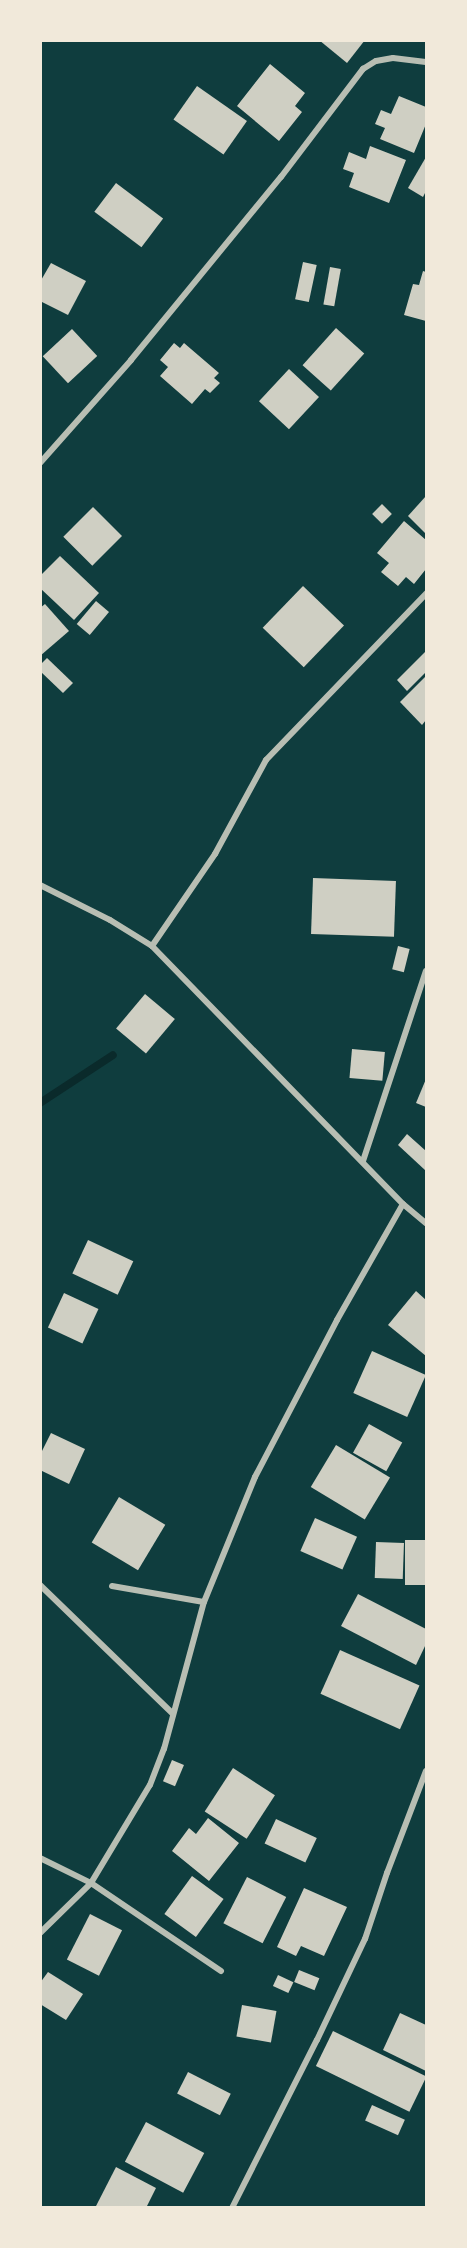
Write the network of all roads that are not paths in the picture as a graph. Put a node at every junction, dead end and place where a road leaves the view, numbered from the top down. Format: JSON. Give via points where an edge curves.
{"nodes":[{"id":1,"x":426,"y":62,"type":"edge"},
{"id":2,"x":40,"y":463,"type":"edge"},
{"id":3,"x":426,"y":594,"type":"edge"},
{"id":4,"x":40,"y":885,"type":"edge"},
{"id":5,"x":152,"y":946,"type":"junction"},
{"id":6,"x":426,"y":970,"type":"edge"},
{"id":7,"x":363,"y":1161,"type":"junction"},
{"id":8,"x":402,"y":1204,"type":"junction"},
{"id":9,"x":426,"y":1223,"type":"edge"},
{"id":10,"x":40,"y":1585,"type":"edge"},
{"id":11,"x":112,"y":1586,"type":"dead end"},
{"id":12,"x":204,"y":1602,"type":"junction"},
{"id":13,"x":172,"y":1714,"type":"junction"},
{"id":14,"x":426,"y":1771,"type":"edge"},
{"id":15,"x":40,"y":1858,"type":"edge"},
{"id":16,"x":91,"y":1883,"type":"junction"},
{"id":17,"x":40,"y":1933,"type":"edge"},
{"id":18,"x":220,"y":1971,"type":"dead end"},
{"id":19,"x":232,"y":2208,"type":"edge"}],
"edges":[{"from":1,"to":2,"type":"street","via":[[393,58],[376,61],[363,69],[281,177],[131,360]]},
{"from":3,"to":5,"type":"street","via":[[266,760],[215,854]]},
{"from":4,"to":5,"type":"street"},
{"from":5,"to":7,"type":"street"},
{"from":6,"to":7,"type":"street"},
{"from":7,"to":8,"type":"street"},
{"from":8,"to":9,"type":"street"},
{"from":8,"to":12,"type":"street","via":[[255,1477]]},
{"from":10,"to":13,"type":"street"},
{"from":11,"to":12,"type":"street"},
{"from":12,"to":13,"type":"street"},
{"from":13,"to":16,"type":"street","via":[[150,1785]]},
{"from":14,"to":19,"type":"street","via":[[365,1939]]},
{"from":15,"to":16,"type":"street"},
{"from":16,"to":17,"type":"street"},
{"from":16,"to":18,"type":"street"}]}
